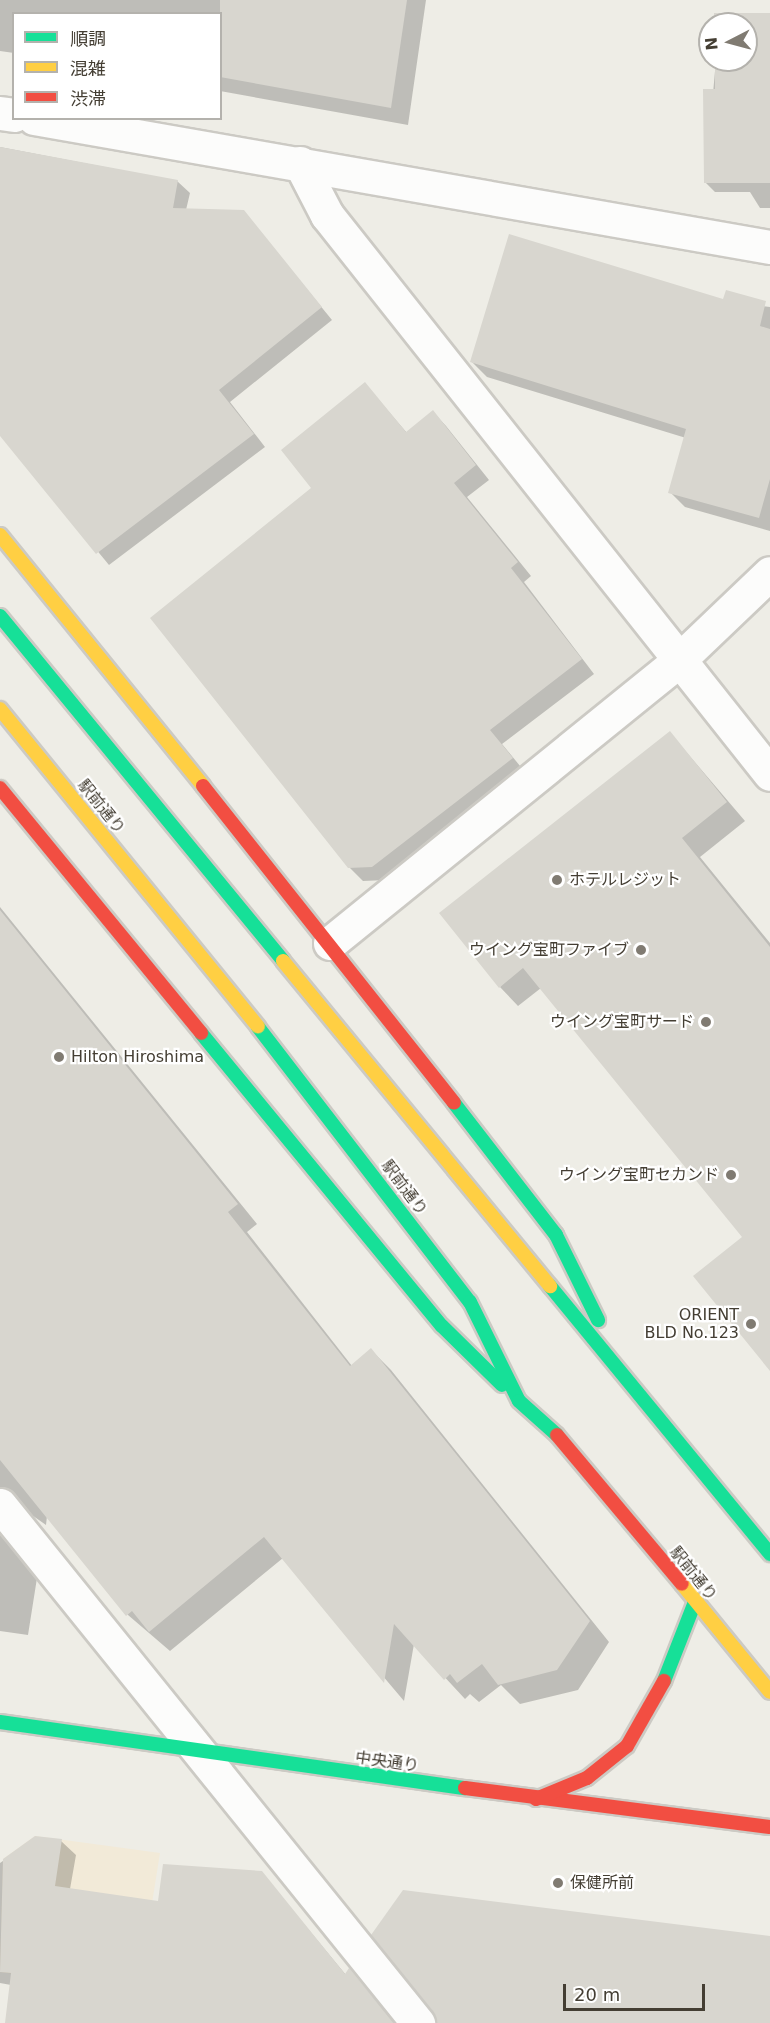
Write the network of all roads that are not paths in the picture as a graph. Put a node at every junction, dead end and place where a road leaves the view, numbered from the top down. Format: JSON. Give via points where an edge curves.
{"nodes":[{"id":1,"x":46,"y":120,"type":"edge"},
{"id":2,"x":300,"y":163,"type":"junction"},
{"id":3,"x":770,"y":248,"type":"edge"},
{"id":4,"x":0,"y":536,"type":"edge"},
{"id":5,"x":770,"y":573,"type":"edge"},
{"id":6,"x":0,"y":616,"type":"edge"},
{"id":7,"x":678,"y":661,"type":"junction"},
{"id":8,"x":0,"y":709,"type":"edge"},
{"id":9,"x":770,"y":774,"type":"edge"},
{"id":10,"x":0,"y":788,"type":"edge"},
{"id":11,"x":330,"y":943,"type":"junction"},
{"id":12,"x":623,"y":1370,"type":"junction"},
{"id":13,"x":519,"y":1401,"type":"junction"},
{"id":14,"x":0,"y":1505,"type":"edge"},
{"id":15,"x":770,"y":1554,"type":"edge"},
{"id":16,"x":695,"y":1602,"type":"junction"},
{"id":17,"x":770,"y":1692,"type":"edge"},
{"id":18,"x":0,"y":1722,"type":"edge"},
{"id":19,"x":196,"y":1755,"type":"junction"},
{"id":20,"x":534,"y":1800,"type":"junction"},
{"id":21,"x":770,"y":1827,"type":"edge"},
{"id":22,"x":418,"y":2023,"type":"edge"}],
"edges":[{"from":1,"to":2,"type":"street"},
{"from":2,"to":3,"type":"street"},
{"from":2,"to":7,"type":"street","via":[[327,215]]},
{"from":4,"to":11,"type":"street"},
{"from":5,"to":7,"type":"street"},
{"from":6,"to":12,"type":"street","via":[[364,1066]]},
{"from":7,"to":9,"type":"street"},
{"from":7,"to":11,"type":"street"},
{"from":8,"to":13,"type":"street","name":"駅前通り","via":[[314,1096],[463,1293]]},
{"from":10,"to":13,"type":"street","via":[[441,1326]]},
{"from":11,"to":12,"type":"street","via":[[556,1235]]},
{"from":12,"to":15,"type":"street"},
{"from":13,"to":16,"type":"street","name":"駅前通り","via":[[570,1447]]},
{"from":14,"to":19,"type":"street"},
{"from":16,"to":17,"type":"street","name":"駅前通り"},
{"from":16,"to":20,"type":"street","via":[[676,1660],[627,1746],[587,1778]]},
{"from":18,"to":19,"type":"street","name":"中央通り"},
{"from":19,"to":20,"type":"street","name":"中央通り"},
{"from":19,"to":22,"type":"street"},
{"from":20,"to":21,"type":"street","name":"中央通り"}]}
